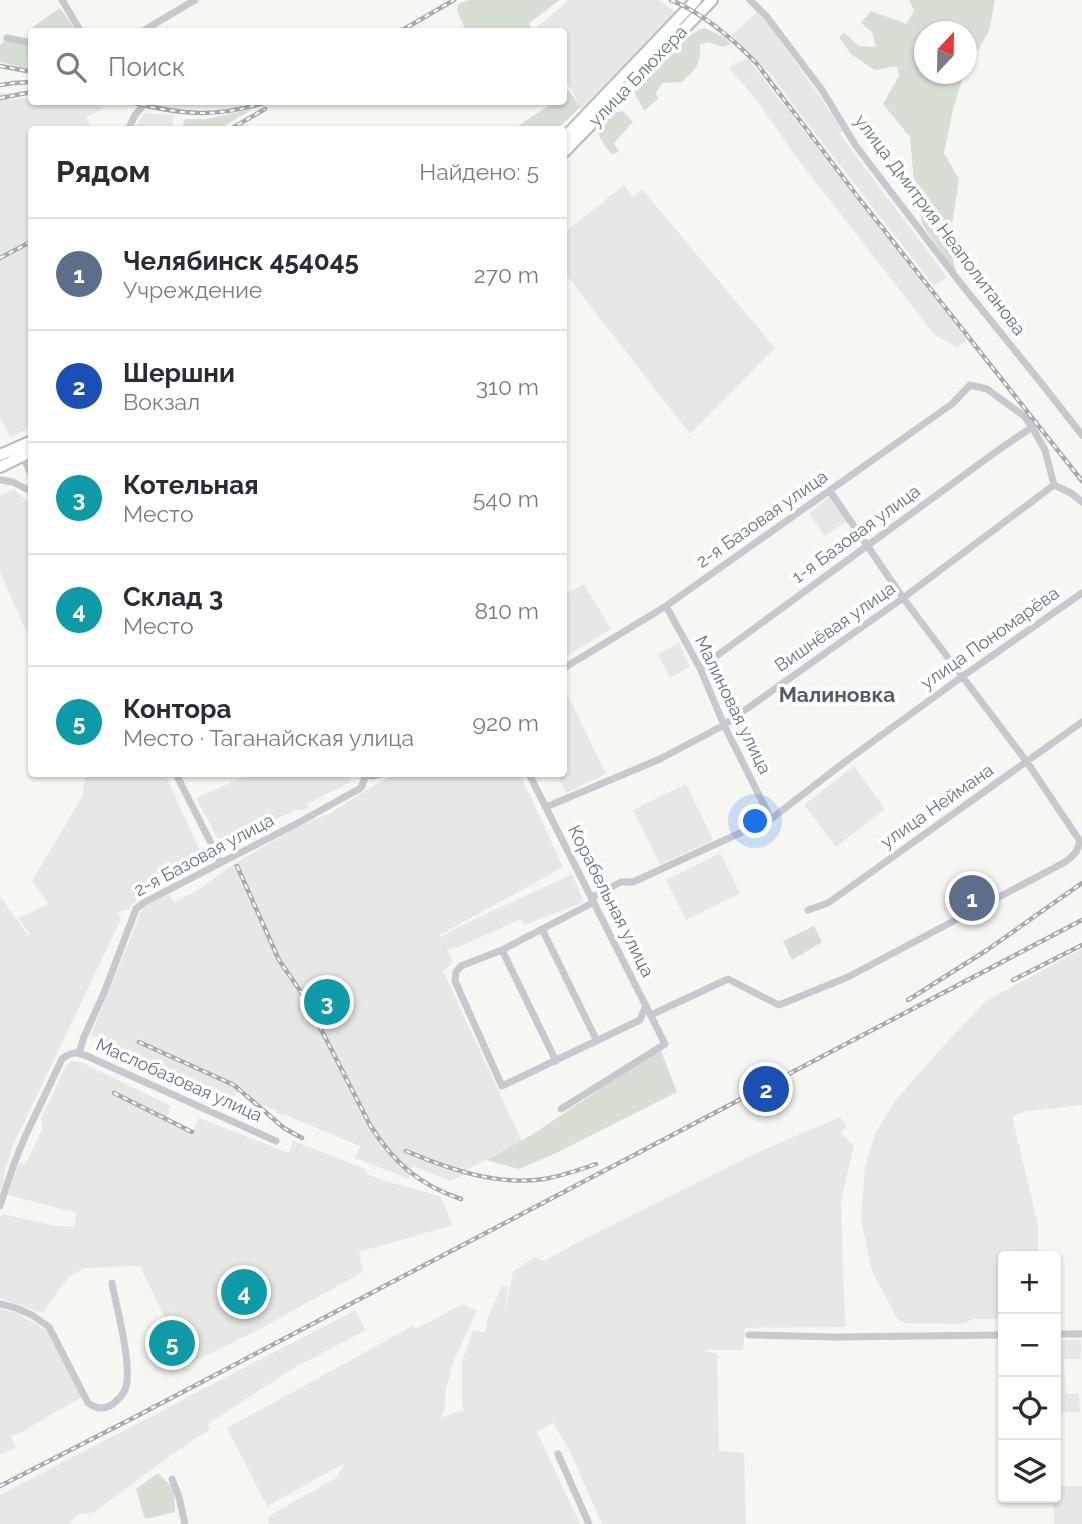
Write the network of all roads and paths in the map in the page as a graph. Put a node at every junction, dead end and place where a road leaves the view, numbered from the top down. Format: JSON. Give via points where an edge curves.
{"nodes":[{"id":1,"x":62,"y":0,"type":"edge"},
{"id":2,"x":195,"y":0,"type":"edge"},
{"id":3,"x":696,"y":0,"type":"edge"},
{"id":4,"x":712,"y":0,"type":"edge"},
{"id":5,"x":750,"y":0,"type":"edge"},
{"id":6,"x":79,"y":28,"type":"edge"},
{"id":7,"x":148,"y":28,"type":"edge"},
{"id":8,"x":7,"y":38,"type":"dead end"},
{"id":9,"x":28,"y":42,"type":"edge"},
{"id":10,"x":143,"y":105,"type":"edge"},
{"id":11,"x":130,"y":126,"type":"edge"},
{"id":12,"x":567,"y":135,"type":"edge"},
{"id":13,"x":567,"y":149,"type":"edge"},
{"id":14,"x":1032,"y":427,"type":"junction"},
{"id":15,"x":1082,"y":435,"type":"edge"},
{"id":16,"x":28,"y":442,"type":"edge"},
{"id":17,"x":27,"y":453,"type":"edge"},
{"id":18,"x":0,"y":455,"type":"edge"},
{"id":19,"x":0,"y":467,"type":"edge"},
{"id":20,"x":0,"y":480,"type":"edge"},
{"id":21,"x":1054,"y":485,"type":"junction"},
{"id":22,"x":28,"y":490,"type":"edge"},
{"id":23,"x":830,"y":491,"type":"junction"},
{"id":24,"x":1082,"y":502,"type":"edge"},
{"id":25,"x":868,"y":545,"type":"junction"},
{"id":26,"x":1082,"y":593,"type":"edge"},
{"id":27,"x":903,"y":598,"type":"junction"},
{"id":28,"x":666,"y":606,"type":"junction"},
{"id":29,"x":567,"y":666,"type":"edge"},
{"id":30,"x":700,"y":668,"type":"junction"},
{"id":31,"x":963,"y":676,"type":"junction"},
{"id":32,"x":1082,"y":722,"type":"edge"},
{"id":33,"x":724,"y":725,"type":"junction"},
{"id":34,"x":1027,"y":762,"type":"junction"},
{"id":35,"x":178,"y":777,"type":"edge"},
{"id":36,"x":363,"y":777,"type":"edge"},
{"id":37,"x":531,"y":777,"type":"edge"},
{"id":38,"x":546,"y":807,"type":"junction"},
{"id":39,"x":771,"y":819,"type":"junction"},
{"id":40,"x":221,"y":863,"type":"junction"},
{"id":41,"x":593,"y":900,"type":"junction"},
{"id":42,"x":808,"y":910,"type":"dead end"},
{"id":43,"x":542,"y":929,"type":"junction"},
{"id":44,"x":502,"y":950,"type":"junction"},
{"id":45,"x":646,"y":1005,"type":"junction"},
{"id":46,"x":651,"y":1015,"type":"junction"},
{"id":47,"x":597,"y":1041,"type":"junction"},
{"id":48,"x":79,"y":1053,"type":"junction"},
{"id":49,"x":556,"y":1060,"type":"junction"},
{"id":50,"x":561,"y":1109,"type":"dead end"},
{"id":51,"x":276,"y":1141,"type":"dead end"},
{"id":52,"x":0,"y":1206,"type":"edge"},
{"id":53,"x":112,"y":1283,"type":"dead end"},
{"id":54,"x":0,"y":1304,"type":"edge"},
{"id":55,"x":1061,"y":1334,"type":"edge"},
{"id":56,"x":1082,"y":1334,"type":"edge"},
{"id":57,"x":750,"y":1335,"type":"dead end"},
{"id":58,"x":998,"y":1335,"type":"edge"},
{"id":59,"x":558,"y":1454,"type":"dead end"},
{"id":60,"x":172,"y":1479,"type":"dead end"},
{"id":61,"x":185,"y":1524,"type":"edge"},
{"id":62,"x":589,"y":1524,"type":"edge"}],
"edges":[{"from":1,"to":6,"type":"street"},
{"from":2,"to":7,"type":"street"},
{"from":3,"to":12,"type":"main road","name":"улица Блюхера"},
{"from":4,"to":13,"type":"main road","name":"улица Блюхера"},
{"from":5,"to":15,"type":"street","name":"улица Дмитрия Неаполитанова","via":[[822,90],[856,146],[958,281]]},
{"from":8,"to":9,"type":"street"},
{"from":10,"to":11,"type":"street"},
{"from":14,"to":21,"type":"street","via":[[1045,450]]},
{"from":14,"to":23,"type":"street","name":"2-я Базовая улица","via":[[987,389],[971,385],[952,404]]},
{"from":14,"to":25,"type":"street","name":"1-я Базовая улица"},
{"from":16,"to":18,"type":"main road"},
{"from":17,"to":19,"type":"main road"},
{"from":20,"to":22,"type":"street"},
{"from":21,"to":24,"type":"street"},
{"from":21,"to":27,"type":"street","name":"Вишнёвая улица"},
{"from":23,"to":25,"type":"street"},
{"from":23,"to":28,"type":"street","name":"2-я Базовая улица"},
{"from":25,"to":27,"type":"street"},
{"from":25,"to":30,"type":"street","name":"1-я Базовая улица"},
{"from":26,"to":31,"type":"street","name":"улица Пономарёва"},
{"from":27,"to":31,"type":"street"},
{"from":27,"to":33,"type":"street","name":"Вишнёвая улица"},
{"from":28,"to":29,"type":"street","name":"2-я Базовая улица"},
{"from":28,"to":30,"type":"street","name":"Малиновая улица"},
{"from":30,"to":33,"type":"street","name":"Малиновая улица"},
{"from":31,"to":34,"type":"street"},
{"from":31,"to":39,"type":"street","name":"улица Пономарёва"},
{"from":32,"to":34,"type":"street","name":"улица Неймана"},
{"from":33,"to":38,"type":"street","name":"Вишнёвая улица","via":[[660,759]]},
{"from":33,"to":39,"type":"street","name":"Малиновая улица"},
{"from":34,"to":42,"type":"street","name":"улица Неймана","via":[[828,903]]},
{"from":34,"to":46,"type":"street","via":[[1080,841],[1076,853],[1065,862],[848,977],[779,1005],[728,979]]},
{"from":35,"to":40,"type":"street"},
{"from":36,"to":40,"type":"street","name":"2-я Базовая улица","via":[[361,788]]},
{"from":37,"to":38,"type":"street","name":"Корабельная улица"},
{"from":38,"to":41,"type":"street","name":"Корабельная улица"},
{"from":39,"to":41,"type":"street","name":"улица Пономарёва","via":[[633,882],[621,882]]},
{"from":40,"to":48,"type":"street","name":"2-я Базовая улица","via":[[136,909]]},
{"from":41,"to":43,"type":"street","name":"улица Пономарёва"},
{"from":41,"to":45,"type":"street","name":"Корабельная улица"},
{"from":43,"to":44,"type":"street","name":"улица Пономарёва"},
{"from":43,"to":47,"type":"street"},
{"from":44,"to":49,"type":"street"},
{"from":44,"to":49,"type":"street","name":"улица Пономарёва","via":[[461,966],[455,981],[502,1086]]},
{"from":45,"to":46,"type":"street","name":"Корабельная улица"},
{"from":45,"to":47,"type":"street","via":[[640,1020]]},
{"from":46,"to":50,"type":"street","name":"Корабельная улица","via":[[665,1044]]},
{"from":47,"to":49,"type":"street"},
{"from":48,"to":51,"type":"street","name":"Маслобазовая улица"},
{"from":48,"to":52,"type":"street","name":"Маслобазовая улица","via":[[62,1059],[19,1150]]},
{"from":53,"to":54,"type":"street","via":[[128,1368],[125,1390],[104,1408],[88,1403],[49,1327],[32,1315]]},
{"from":55,"to":56,"type":"street"},
{"from":57,"to":58,"type":"street"},
{"from":59,"to":62,"type":"street"},
{"from":60,"to":61,"type":"street"}]}
